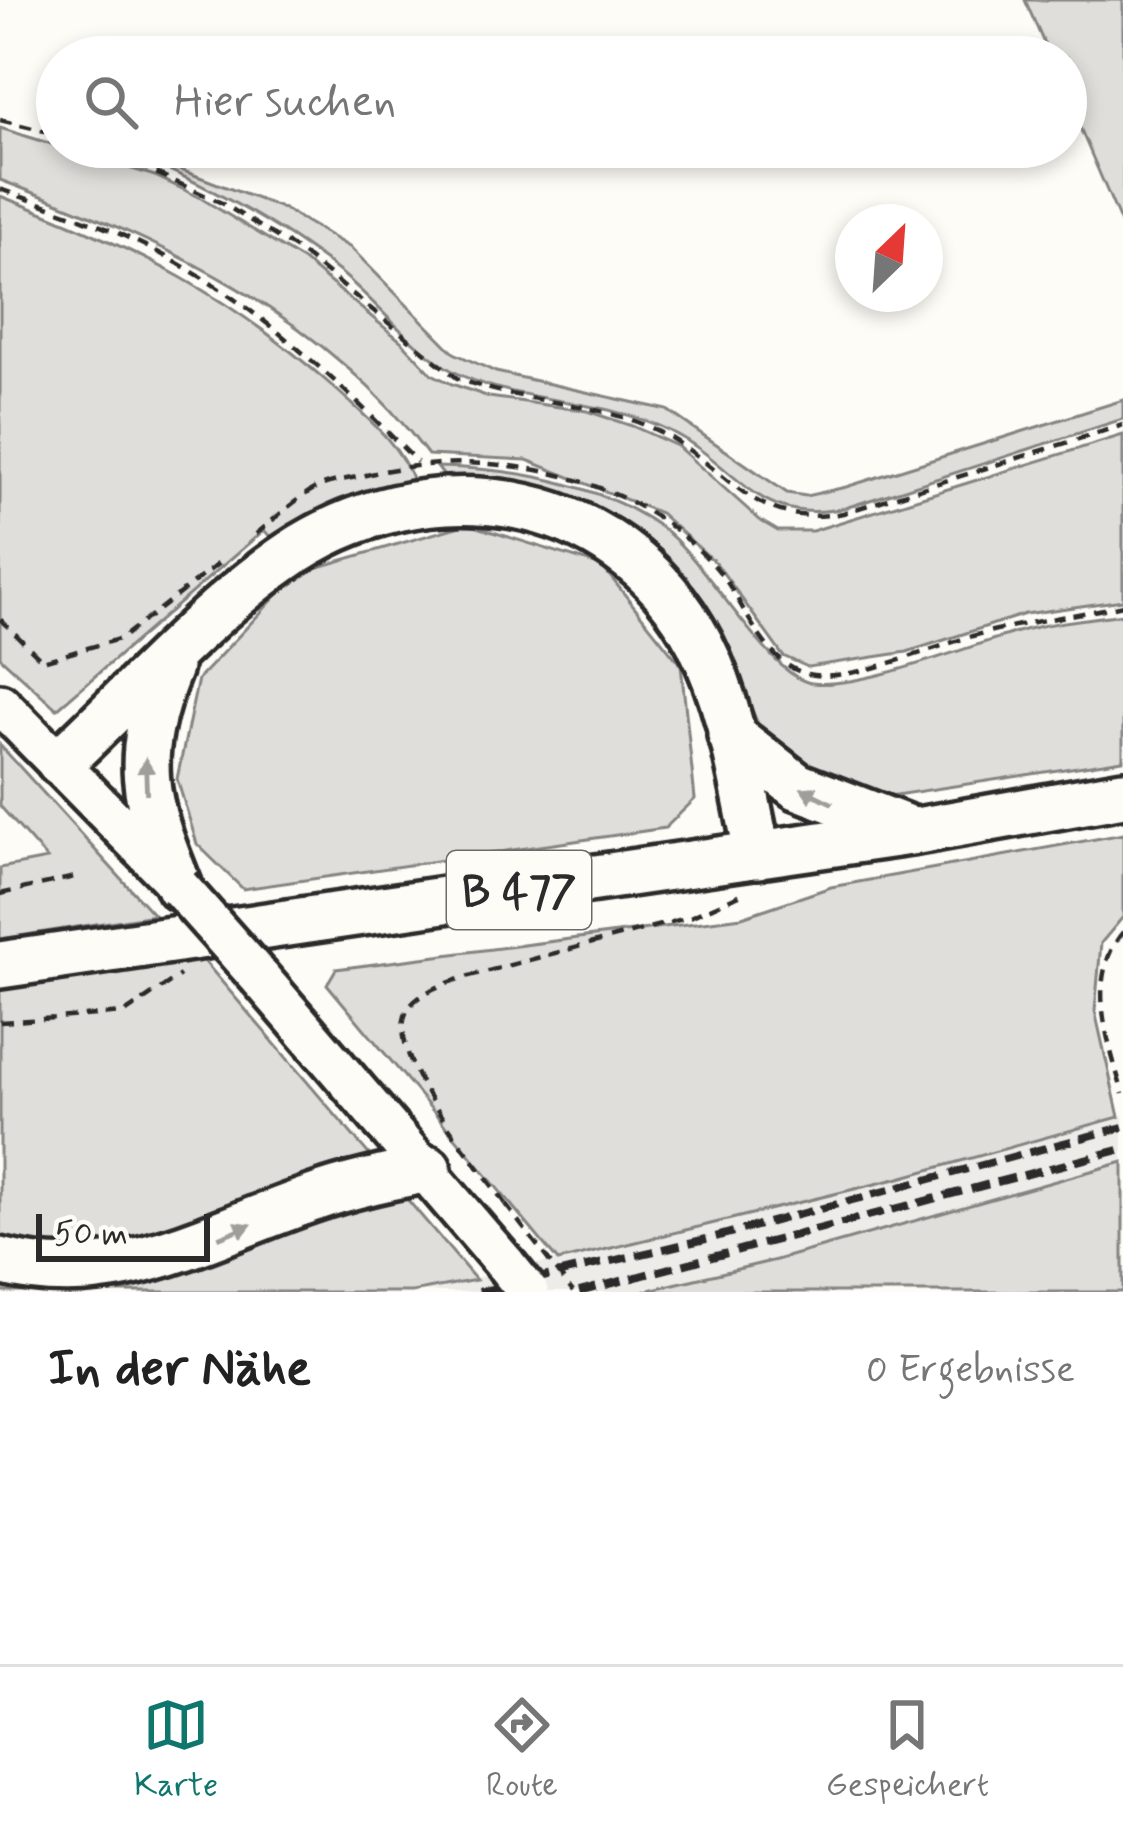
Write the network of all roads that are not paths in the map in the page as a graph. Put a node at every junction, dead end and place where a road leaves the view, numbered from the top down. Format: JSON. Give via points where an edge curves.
{"nodes":[{"id":1,"x":172,"y":659,"type":"junction"},
{"id":2,"x":0,"y":704,"type":"edge"},
{"id":3,"x":731,"y":735,"type":"junction"},
{"id":4,"x":60,"y":762,"type":"junction"},
{"id":5,"x":1123,"y":794,"type":"edge"},
{"id":6,"x":917,"y":831,"type":"junction"},
{"id":7,"x":758,"y":855,"type":"junction"},
{"id":8,"x":179,"y":887,"type":"junction"},
{"id":9,"x":0,"y":965,"type":"edge"},
{"id":10,"x":428,"y":1169,"type":"junction"},
{"id":11,"x":0,"y":1261,"type":"edge"},
{"id":12,"x":517,"y":1278,"type":"edge"}],
"edges":[{"from":1,"to":3,"type":"main road","via":[[250,584],[355,518],[426,500],[508,502],[584,530],[650,578],[699,641]]},
{"from":1,"to":4,"type":"main road"},
{"from":8,"to":1,"type":"main road","one_way":true,"via":[[146,786],[146,742]]},
{"from":2,"to":4,"type":"main road"},
{"from":6,"to":3,"type":"main road","one_way":true,"via":[[797,786]]},
{"from":3,"to":7,"type":"main road"},
{"from":4,"to":8,"type":"main road"},
{"from":5,"to":6,"type":"main road","number":"B 477"},
{"from":6,"to":7,"type":"main road","number":"B 477"},
{"from":7,"to":9,"type":"main road","number":"B 477"},
{"from":8,"to":10,"type":"main road","bridge":true},
{"from":11,"to":10,"type":"main road","one_way":true,"via":[[35,1271],[120,1269],[307,1200]]},
{"from":10,"to":12,"type":"main road"}]}
